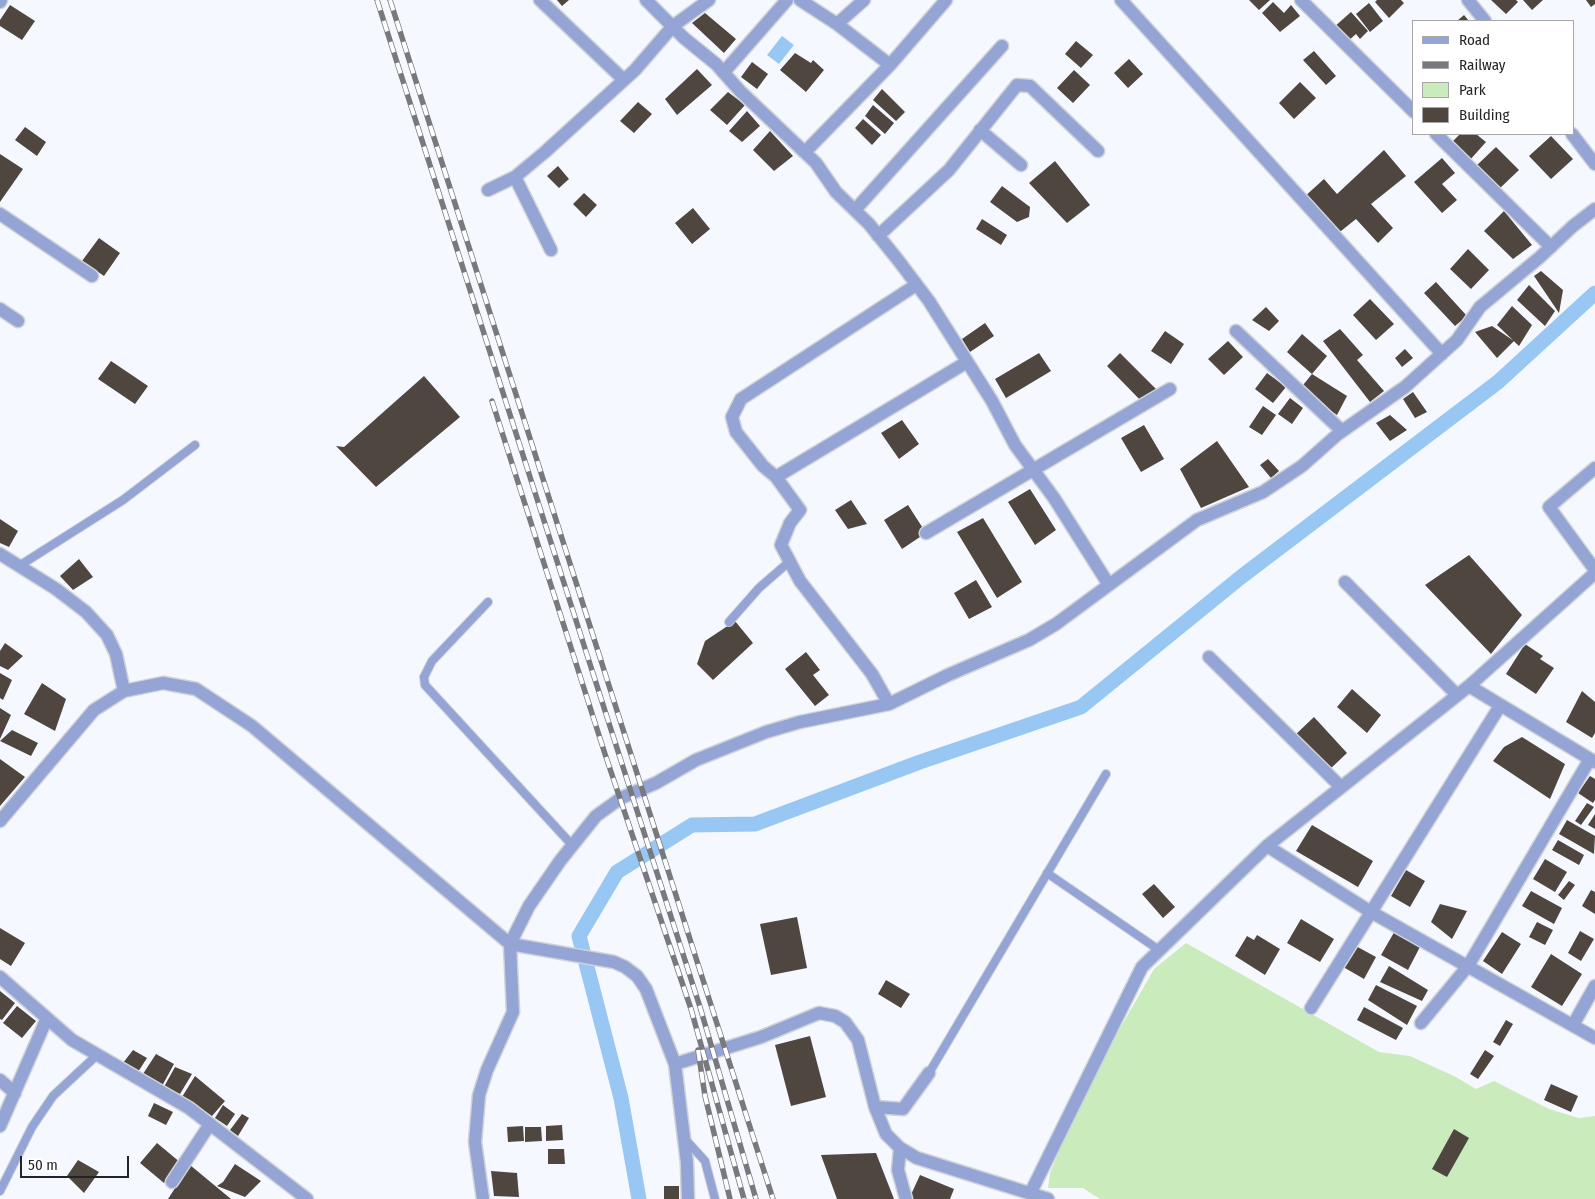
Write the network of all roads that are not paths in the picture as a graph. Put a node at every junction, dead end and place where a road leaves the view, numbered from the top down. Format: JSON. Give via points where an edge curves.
{"nodes":[{"id":1,"x":540,"y":0,"type":"edge"},
{"id":2,"x":646,"y":0,"type":"edge"},
{"id":3,"x":710,"y":0,"type":"edge"},
{"id":4,"x":787,"y":0,"type":"edge"},
{"id":5,"x":800,"y":0,"type":"edge"},
{"id":6,"x":864,"y":0,"type":"edge"},
{"id":7,"x":946,"y":0,"type":"edge"},
{"id":8,"x":1121,"y":0,"type":"edge"},
{"id":9,"x":1300,"y":0,"type":"edge"},
{"id":10,"x":1468,"y":0,"type":"edge"},
{"id":11,"x":1484,"y":20,"type":"edge"},
{"id":12,"x":837,"y":24,"type":"junction"},
{"id":13,"x":673,"y":26,"type":"junction"},
{"id":14,"x":1002,"y":46,"type":"dead end"},
{"id":15,"x":890,"y":65,"type":"junction"},
{"id":16,"x":724,"y":72,"type":"junction"},
{"id":17,"x":624,"y":80,"type":"junction"},
{"id":18,"x":1412,"y":110,"type":"edge"},
{"id":19,"x":980,"y":130,"type":"junction"},
{"id":20,"x":1437,"y":135,"type":"edge"},
{"id":21,"x":1573,"y":135,"type":"edge"},
{"id":22,"x":1098,"y":150,"type":"dead end"},
{"id":23,"x":805,"y":152,"type":"junction"},
{"id":24,"x":1595,"y":164,"type":"edge"},
{"id":25,"x":1021,"y":165,"type":"dead end"},
{"id":26,"x":514,"y":178,"type":"junction"},
{"id":27,"x":488,"y":190,"type":"dead end"},
{"id":28,"x":1595,"y":209,"type":"edge"},
{"id":29,"x":855,"y":210,"type":"junction"},
{"id":30,"x":0,"y":214,"type":"edge"},
{"id":31,"x":878,"y":236,"type":"junction"},
{"id":32,"x":1551,"y":247,"type":"junction"},
{"id":33,"x":552,"y":250,"type":"dead end"},
{"id":34,"x":92,"y":276,"type":"dead end"},
{"id":35,"x":916,"y":285,"type":"junction"},
{"id":36,"x":0,"y":308,"type":"edge"},
{"id":37,"x":18,"y":320,"type":"dead end"},
{"id":38,"x":1236,"y":331,"type":"dead end"},
{"id":39,"x":1442,"y":354,"type":"junction"},
{"id":40,"x":967,"y":362,"type":"junction"},
{"id":41,"x":1170,"y":389,"type":"dead end"},
{"id":42,"x":1342,"y":431,"type":"junction"},
{"id":43,"x":195,"y":445,"type":"dead end"},
{"id":44,"x":1595,"y":468,"type":"edge"},
{"id":45,"x":1034,"y":470,"type":"junction"},
{"id":46,"x":776,"y":477,"type":"junction"},
{"id":47,"x":926,"y":533,"type":"dead end"},
{"id":48,"x":0,"y":554,"type":"edge"},
{"id":49,"x":790,"y":561,"type":"junction"},
{"id":50,"x":19,"y":566,"type":"junction"},
{"id":51,"x":1595,"y":571,"type":"edge"},
{"id":52,"x":1345,"y":582,"type":"dead end"},
{"id":53,"x":1109,"y":585,"type":"junction"},
{"id":54,"x":1590,"y":585,"type":"edge"},
{"id":55,"x":488,"y":602,"type":"dead end"},
{"id":56,"x":729,"y":622,"type":"dead end"},
{"id":57,"x":1209,"y":657,"type":"dead end"},
{"id":58,"x":1468,"y":686,"type":"junction"},
{"id":59,"x":124,"y":691,"type":"junction"},
{"id":60,"x":1457,"y":695,"type":"junction"},
{"id":61,"x":889,"y":704,"type":"junction"},
{"id":62,"x":1500,"y":706,"type":"junction"},
{"id":63,"x":1593,"y":760,"type":"edge"},
{"id":64,"x":1106,"y":774,"type":"dead end"},
{"id":65,"x":1341,"y":787,"type":"junction"},
{"id":66,"x":0,"y":820,"type":"edge"},
{"id":67,"x":573,"y":846,"type":"junction"},
{"id":68,"x":1267,"y":846,"type":"junction"},
{"id":69,"x":1047,"y":873,"type":"junction"},
{"id":70,"x":1371,"y":912,"type":"junction"},
{"id":71,"x":510,"y":944,"type":"junction"},
{"id":72,"x":1159,"y":950,"type":"junction"},
{"id":73,"x":1468,"y":966,"type":"junction"},
{"id":74,"x":0,"y":977,"type":"edge"},
{"id":75,"x":1595,"y":986,"type":"edge"},
{"id":76,"x":1311,"y":1008,"type":"dead end"},
{"id":77,"x":47,"y":1018,"type":"junction"},
{"id":78,"x":1421,"y":1024,"type":"dead end"},
{"id":79,"x":1573,"y":1025,"type":"junction"},
{"id":80,"x":1595,"y":1038,"type":"edge"},
{"id":81,"x":97,"y":1055,"type":"junction"},
{"id":82,"x":675,"y":1064,"type":"junction"},
{"id":83,"x":929,"y":1073,"type":"joint"},
{"id":84,"x":0,"y":1080,"type":"edge"},
{"id":85,"x":15,"y":1093,"type":"junction"},
{"id":86,"x":875,"y":1107,"type":"junction"},
{"id":87,"x":210,"y":1124,"type":"junction"},
{"id":88,"x":0,"y":1126,"type":"edge"},
{"id":89,"x":684,"y":1137,"type":"junction"},
{"id":90,"x":900,"y":1148,"type":"junction"},
{"id":91,"x":172,"y":1182,"type":"dead end"},
{"id":92,"x":0,"y":1191,"type":"edge"},
{"id":93,"x":1030,"y":1194,"type":"junction"},
{"id":94,"x":307,"y":1199,"type":"edge"},
{"id":95,"x":483,"y":1199,"type":"edge"},
{"id":96,"x":688,"y":1199,"type":"edge"},
{"id":97,"x":715,"y":1199,"type":"edge"},
{"id":98,"x":906,"y":1199,"type":"edge"},
{"id":99,"x":1048,"y":1199,"type":"edge"}],
"edges":[{"from":1,"to":17,"type":"street"},
{"from":2,"to":13,"type":"street"},
{"from":3,"to":13,"type":"street"},
{"from":4,"to":16,"type":"street"},
{"from":5,"to":12,"type":"street"},
{"from":6,"to":12,"type":"street"},
{"from":7,"to":15,"type":"street"},
{"from":8,"to":39,"type":"street"},
{"from":9,"to":18,"type":"street"},
{"from":10,"to":11,"type":"street"},
{"from":12,"to":15,"type":"street"},
{"from":13,"to":16,"type":"street"},
{"from":13,"to":17,"type":"street"},
{"from":14,"to":29,"type":"street"},
{"from":15,"to":23,"type":"street"},
{"from":16,"to":23,"type":"street"},
{"from":17,"to":26,"type":"street"},
{"from":19,"to":22,"type":"street","via":[[1011,90],[1023,84],[1030,86]]},
{"from":19,"to":25,"type":"street"},
{"from":19,"to":31,"type":"street","via":[[931,189]]},
{"from":20,"to":32,"type":"street"},
{"from":21,"to":24,"type":"street"},
{"from":23,"to":29,"type":"street","via":[[836,192]]},
{"from":26,"to":27,"type":"street"},
{"from":26,"to":33,"type":"street"},
{"from":28,"to":32,"type":"street"},
{"from":29,"to":31,"type":"street"},
{"from":30,"to":34,"type":"street"},
{"from":31,"to":35,"type":"street"},
{"from":32,"to":39,"type":"street","via":[[1480,307],[1457,340]]},
{"from":35,"to":40,"type":"street"},
{"from":35,"to":46,"type":"street","via":[[741,399],[732,416],[736,432]]},
{"from":36,"to":37,"type":"street"},
{"from":38,"to":42,"type":"street"},
{"from":39,"to":42,"type":"street","via":[[1405,387]]},
{"from":40,"to":45,"type":"street","via":[[1015,445]]},
{"from":40,"to":46,"type":"street"},
{"from":41,"to":45,"type":"street"},
{"from":42,"to":53,"type":"street","via":[[1302,466],[1263,492],[1197,520]]},
{"from":43,"to":50,"type":"lane","via":[[123,500]]},
{"from":44,"to":51,"type":"street","via":[[1549,507]]},
{"from":45,"to":47,"type":"street"},
{"from":45,"to":53,"type":"street","via":[[1086,545]]},
{"from":46,"to":49,"type":"street","via":[[800,510],[790,523],[781,545]]},
{"from":48,"to":50,"type":"street"},
{"from":49,"to":56,"type":"lane"},
{"from":49,"to":61,"type":"street","via":[[823,612],[872,674]]},
{"from":50,"to":59,"type":"street","via":[[86,612],[107,635],[116,654]]},
{"from":51,"to":54,"type":"street"},
{"from":52,"to":60,"type":"street"},
{"from":53,"to":61,"type":"street","via":[[1029,640]]},
{"from":54,"to":58,"type":"street"},
{"from":55,"to":67,"type":"lane","via":[[432,661],[426,670],[425,685]]},
{"from":57,"to":65,"type":"street"},
{"from":58,"to":60,"type":"street"},
{"from":58,"to":62,"type":"street"},
{"from":59,"to":66,"type":"street","via":[[94,710]]},
{"from":59,"to":71,"type":"street","via":[[163,683],[196,689],[252,726]]},
{"from":60,"to":65,"type":"street"},
{"from":61,"to":67,"type":"street","via":[[800,722],[696,760],[656,783],[620,798],[596,816]]},
{"from":62,"to":63,"type":"street"},
{"from":62,"to":70,"type":"street"},
{"from":63,"to":73,"type":"street"},
{"from":64,"to":69,"type":"lane"},
{"from":65,"to":68,"type":"street"},
{"from":67,"to":71,"type":"street","via":[[529,906]]},
{"from":68,"to":70,"type":"street"},
{"from":68,"to":72,"type":"street"},
{"from":69,"to":72,"type":"lane"},
{"from":69,"to":83,"type":"lane"},
{"from":70,"to":73,"type":"street"},
{"from":70,"to":76,"type":"street"},
{"from":71,"to":82,"type":"street","via":[[614,962],[625,967],[646,989]]},
{"from":71,"to":95,"type":"street","via":[[513,1012],[479,1095],[475,1142]]},
{"from":72,"to":93,"type":"street","via":[[1142,967]]},
{"from":73,"to":78,"type":"street"},
{"from":73,"to":79,"type":"street"},
{"from":74,"to":77,"type":"street"},
{"from":75,"to":79,"type":"street"},
{"from":77,"to":81,"type":"street","via":[[72,1040]]},
{"from":77,"to":85,"type":"street"},
{"from":79,"to":80,"type":"street"},
{"from":81,"to":87,"type":"street","via":[[189,1108]]},
{"from":81,"to":92,"type":"lane","via":[[53,1096],[32,1127]]},
{"from":82,"to":86,"type":"street","via":[[761,1037],[819,1013],[835,1016],[845,1022],[858,1040]]},
{"from":82,"to":89,"type":"street"},
{"from":83,"to":86,"type":"street","via":[[903,1109]]},
{"from":84,"to":85,"type":"street"},
{"from":85,"to":88,"type":"street"},
{"from":86,"to":90,"type":"street","via":[[886,1134]]},
{"from":87,"to":91,"type":"street"},
{"from":87,"to":94,"type":"street"},
{"from":89,"to":96,"type":"street"},
{"from":89,"to":97,"type":"lane","via":[[706,1161]]},
{"from":90,"to":93,"type":"street","via":[[917,1158]]},
{"from":90,"to":98,"type":"street","via":[[898,1170]]},
{"from":93,"to":99,"type":"street"}]}
